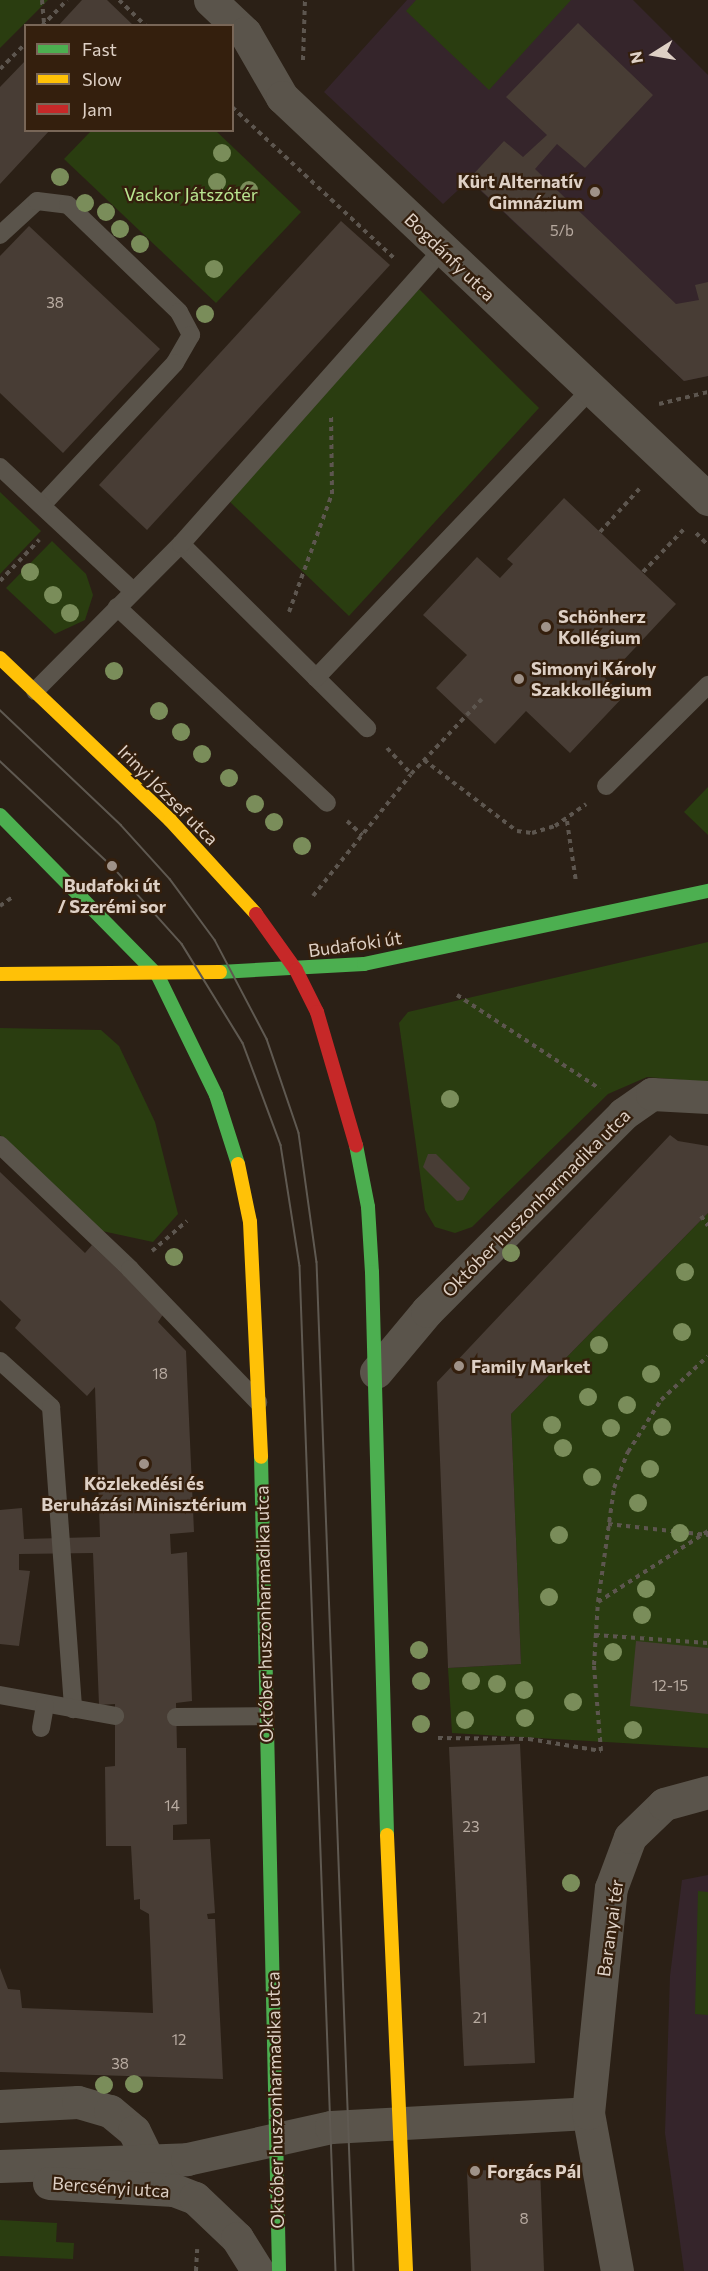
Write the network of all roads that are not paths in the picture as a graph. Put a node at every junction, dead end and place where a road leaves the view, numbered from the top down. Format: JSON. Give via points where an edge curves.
{"nodes":[{"id":1,"x":210,"y":0,"type":"edge"},
{"id":2,"x":0,"y":235,"type":"edge"},
{"id":3,"x":442,"y":250,"type":"junction"},
{"id":4,"x":589,"y":391,"type":"junction"},
{"id":5,"x":0,"y":466,"type":"edge"},
{"id":6,"x":708,"y":499,"type":"edge"},
{"id":7,"x":42,"y":505,"type":"junction"},
{"id":8,"x":181,"y":544,"type":"junction"},
{"id":9,"x":133,"y":591,"type":"junction"},
{"id":10,"x":117,"y":607,"type":"junction"},
{"id":11,"x":0,"y":658,"type":"edge"},
{"id":12,"x":316,"y":678,"type":"junction"},
{"id":13,"x":708,"y":685,"type":"edge"},
{"id":14,"x":35,"y":692,"type":"junction"},
{"id":15,"x":367,"y":728,"type":"road end"},
{"id":16,"x":606,"y":786,"type":"road end"},
{"id":17,"x":327,"y":803,"type":"dead end"},
{"id":18,"x":0,"y":815,"type":"edge"},
{"id":19,"x":708,"y":891,"type":"edge"},
{"id":20,"x":296,"y":970,"type":"junction"},
{"id":21,"x":0,"y":974,"type":"edge"},
{"id":22,"x":158,"y":976,"type":"junction"},
{"id":23,"x":708,"y":1097,"type":"edge"},
{"id":24,"x":0,"y":1145,"type":"edge"},
{"id":25,"x":0,"y":1361,"type":"edge"},
{"id":26,"x":376,"y":1372,"type":"junction"},
{"id":27,"x":260,"y":1405,"type":"junction"},
{"id":28,"x":0,"y":1695,"type":"edge"},
{"id":29,"x":45,"y":1705,"type":"junction"},
{"id":30,"x":73,"y":1709,"type":"junction"},
{"id":31,"x":115,"y":1716,"type":"dead end"},
{"id":32,"x":266,"y":1716,"type":"junction"},
{"id":33,"x":177,"y":1717,"type":"dead end"},
{"id":34,"x":41,"y":1728,"type":"dead end"},
{"id":35,"x":708,"y":1792,"type":"edge"},
{"id":36,"x":0,"y":2106,"type":"edge"},
{"id":37,"x":588,"y":2114,"type":"junction"},
{"id":38,"x":402,"y":2121,"type":"junction"},
{"id":39,"x":275,"y":2136,"type":"junction"},
{"id":40,"x":148,"y":2160,"type":"junction"},
{"id":41,"x":0,"y":2166,"type":"edge"},
{"id":42,"x":0,"y":2176,"type":"edge"},
{"id":43,"x":258,"y":2271,"type":"edge"},
{"id":44,"x":279,"y":2271,"type":"edge"},
{"id":45,"x":406,"y":2271,"type":"edge"},
{"id":46,"x":617,"y":2271,"type":"edge"}],
"edges":[{"from":1,"to":3,"type":"street","name":"Bogdánfy utca","via":[[245,33],[282,97]]},
{"from":2,"to":7,"type":"lane","via":[[37,201],[68,205],[179,312],[192,335],[176,363]]},
{"from":3,"to":4,"type":"street","name":"Bogdánfy utca"},
{"from":3,"to":8,"type":"lane"},
{"from":4,"to":6,"type":"street","name":"Bogdánfy utca"},
{"from":4,"to":12,"type":"lane"},
{"from":5,"to":7,"type":"lane"},
{"from":7,"to":9,"type":"lane"},
{"from":8,"to":9,"type":"lane"},
{"from":8,"to":12,"type":"lane"},
{"from":9,"to":10,"type":"lane"},
{"from":10,"to":14,"type":"lane"},
{"from":10,"to":17,"type":"lane"},
{"from":11,"to":14,"type":"main road","name":"Irinyi József utca"},
{"from":12,"to":15,"type":"lane"},
{"from":13,"to":16,"type":"lane"},
{"from":14,"to":20,"type":"main road","name":"Irinyi József utca","via":[[228,881]]},
{"from":18,"to":22,"type":"main road"},
{"from":19,"to":20,"type":"main road","name":"Budafoki út","via":[[364,964]]},
{"from":20,"to":22,"type":"main road","name":"Budafoki út"},
{"from":20,"to":26,"type":"main road","via":[[317,1012],[353,1132],[368,1207]]},
{"from":21,"to":22,"type":"main road","name":"Budafoki út"},
{"from":22,"to":27,"type":"main road","name":"Október huszonharmadika utca","via":[[192,1038],[236,1154],[250,1222]]},
{"from":23,"to":26,"type":"street","name":"Október huszonharmadika utca","via":[[641,1101],[427,1311]]},
{"from":24,"to":27,"type":"lane","via":[[130,1269]]},
{"from":25,"to":30,"type":"lane","via":[[51,1407]]},
{"from":26,"to":38,"type":"main road","via":[[381,1695]]},
{"from":27,"to":32,"type":"main road","name":"Október huszonharmadika utca"},
{"from":28,"to":29,"type":"lane"},
{"from":29,"to":30,"type":"lane"},
{"from":29,"to":34,"type":"lane"},
{"from":30,"to":31,"type":"lane"},
{"from":32,"to":33,"type":"lane"},
{"from":32,"to":39,"type":"main road","name":"Október huszonharmadika utca"},
{"from":35,"to":37,"type":"street","name":"Baranyai tér","via":[[664,1804],[630,1836],[611,1888]]},
{"from":36,"to":40,"type":"street","name":"Bercsényi utca","via":[[78,2102],[110,2111],[134,2131]]},
{"from":37,"to":38,"type":"street"},
{"from":37,"to":46,"type":"street","name":"Baranyai tér"},
{"from":38,"to":39,"type":"street","name":"Bercsényi utca"},
{"from":38,"to":45,"type":"main road"},
{"from":39,"to":40,"type":"street","name":"Bercsényi utca","via":[[187,2159]]},
{"from":39,"to":44,"type":"main road","name":"Október huszonharmadika utca"},
{"from":40,"to":41,"type":"street","name":"Bercsényi utca"},
{"from":42,"to":43,"type":"street","name":"Bercsényi utca","via":[[174,2190],[195,2198],[237,2238]]}]}
